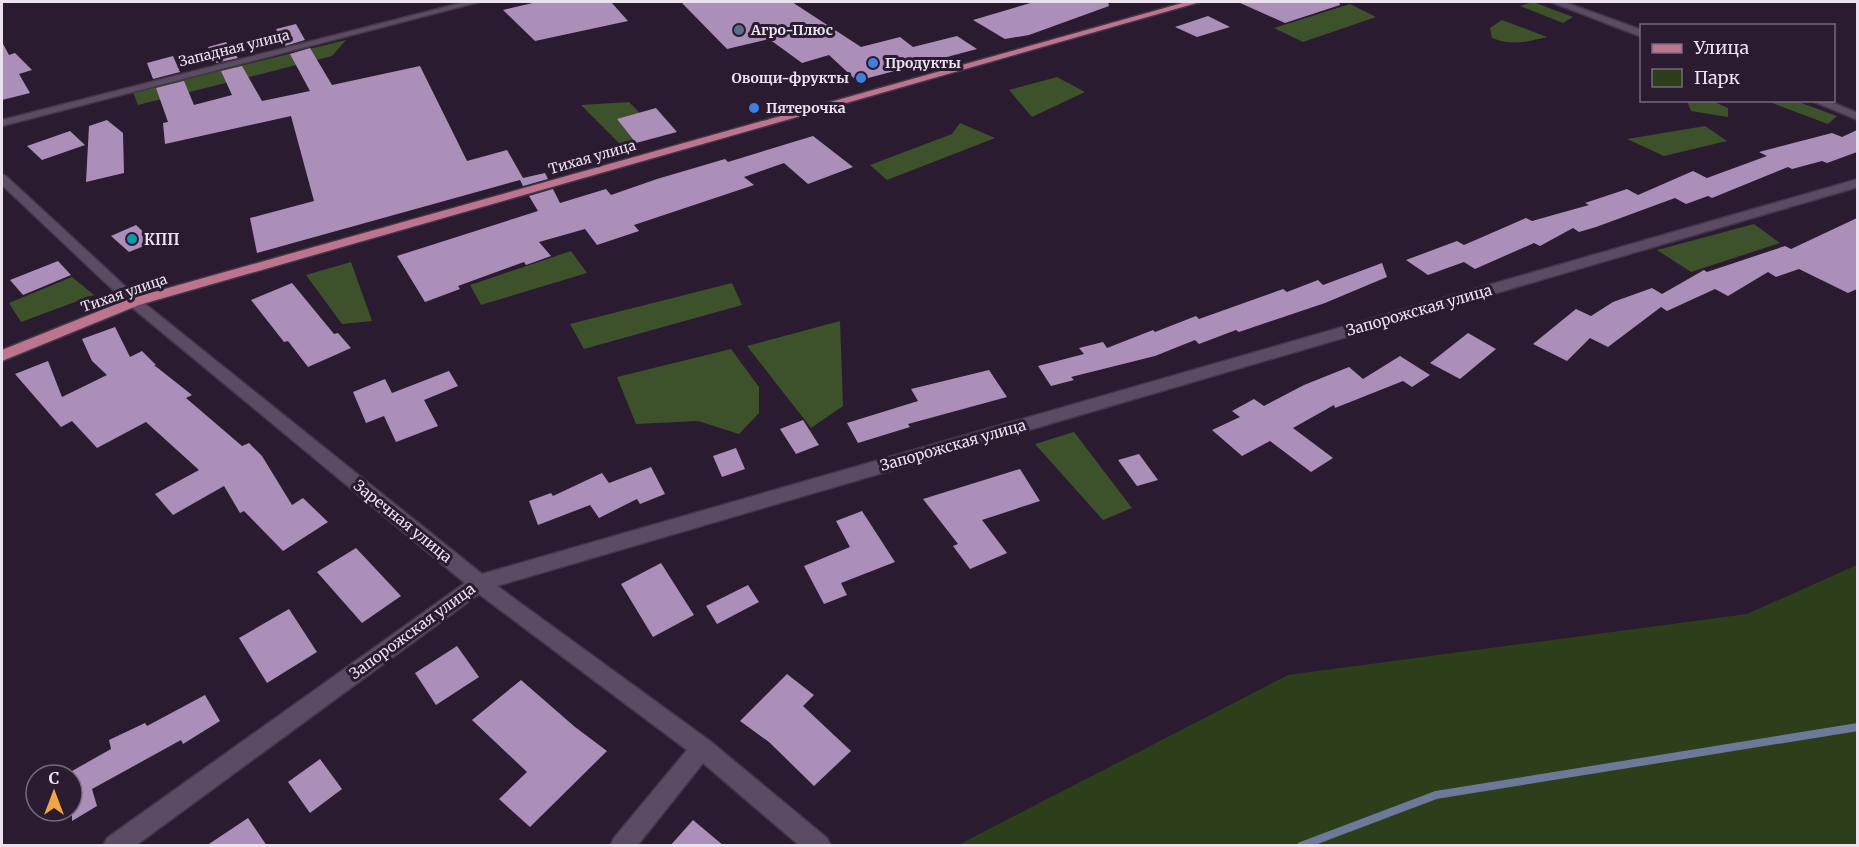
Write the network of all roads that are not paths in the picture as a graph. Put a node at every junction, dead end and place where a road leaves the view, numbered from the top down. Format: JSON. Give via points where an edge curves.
{"nodes":[{"id":1,"x":474,"y":2,"type":"edge"},
{"id":2,"x":1195,"y":2,"type":"edge"},
{"id":3,"x":1556,"y":2,"type":"edge"},
{"id":4,"x":1640,"y":34,"type":"edge"},
{"id":5,"x":1820,"y":102,"type":"edge"},
{"id":6,"x":1857,"y":117,"type":"edge"},
{"id":7,"x":2,"y":123,"type":"edge"},
{"id":8,"x":2,"y":179,"type":"edge"},
{"id":9,"x":1857,"y":183,"type":"edge"},
{"id":10,"x":134,"y":302,"type":"junction"},
{"id":11,"x":2,"y":356,"type":"edge"},
{"id":12,"x":479,"y":583,"type":"junction"},
{"id":13,"x":702,"y":748,"type":"junction"},
{"id":14,"x":115,"y":846,"type":"edge"},
{"id":15,"x":622,"y":846,"type":"edge"},
{"id":16,"x":819,"y":846,"type":"edge"}],
"edges":[{"from":1,"to":7,"type":"street","name":"Западная улица"},
{"from":2,"to":10,"type":"main road","name":"Тихая улица"},
{"from":3,"to":4,"type":"street"},
{"from":5,"to":6,"type":"street"},
{"from":8,"to":10,"type":"street","name":"Заречная улица"},
{"from":9,"to":12,"type":"street","name":"Запорожская улица"},
{"from":10,"to":11,"type":"main road","name":"Тихая улица"},
{"from":10,"to":12,"type":"street","name":"Заречная улица"},
{"from":12,"to":13,"type":"street","name":"Заречная улица"},
{"from":12,"to":14,"type":"street","name":"Запорожская улица"},
{"from":13,"to":15,"type":"street"},
{"from":13,"to":16,"type":"street","name":"Заречная улица"}]}
